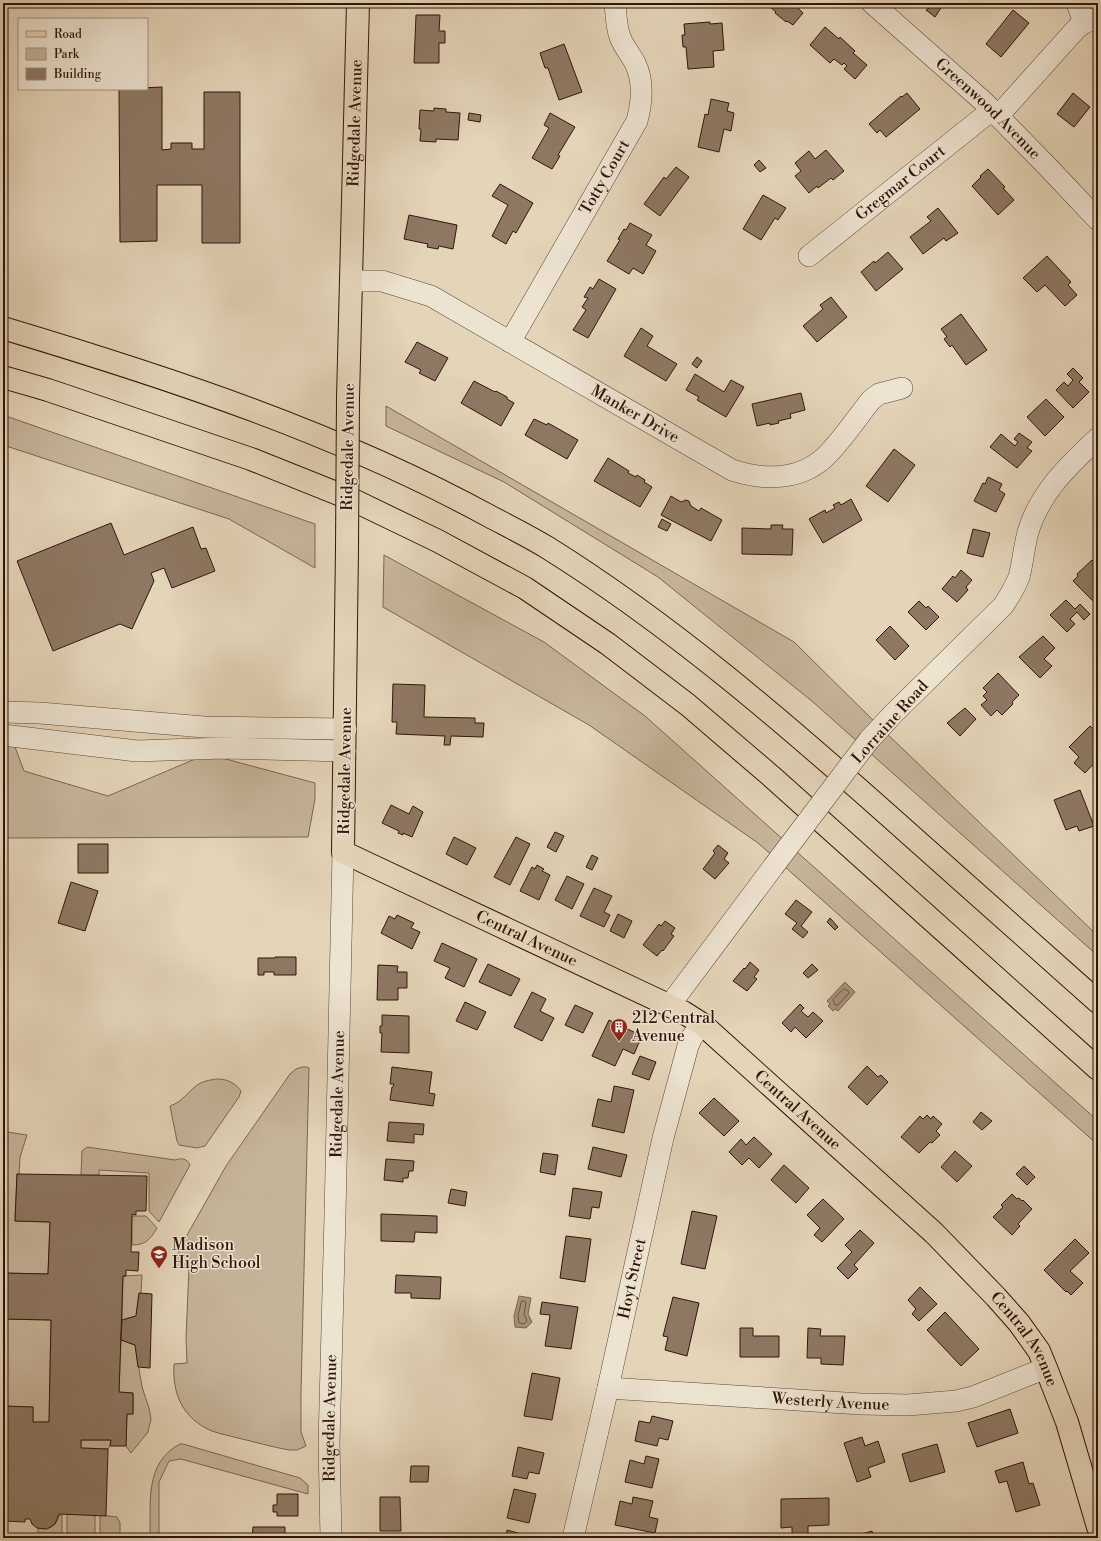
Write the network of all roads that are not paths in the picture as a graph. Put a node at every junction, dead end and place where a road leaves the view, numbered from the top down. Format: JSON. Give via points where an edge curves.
{"nodes":[{"id":1,"x":358,"y":3,"type":"edge"},
{"id":2,"x":615,"y":3,"type":"edge"},
{"id":3,"x":872,"y":3,"type":"edge"},
{"id":4,"x":1077,"y":3,"type":"edge"},
{"id":5,"x":1091,"y":20,"type":"edge"},
{"id":6,"x":995,"y":113,"type":"junction"},
{"id":7,"x":1098,"y":220,"type":"edge"},
{"id":8,"x":809,"y":256,"type":"dead end"},
{"id":9,"x":350,"y":281,"type":"junction"},
{"id":10,"x":3,"y":328,"type":"edge"},
{"id":11,"x":510,"y":342,"type":"junction"},
{"id":12,"x":3,"y":377,"type":"edge"},
{"id":13,"x":902,"y":388,"type":"dead end"},
{"id":14,"x":1098,"y":438,"type":"edge"},
{"id":15,"x":3,"y":712,"type":"edge"},
{"id":16,"x":346,"y":729,"type":"junction"},
{"id":17,"x":3,"y":735,"type":"edge"},
{"id":18,"x":345,"y":751,"type":"junction"},
{"id":19,"x":343,"y":852,"type":"junction"},
{"id":20,"x":1098,"y":1002,"type":"edge"},
{"id":21,"x":669,"y":1006,"type":"junction"},
{"id":22,"x":702,"y":1024,"type":"junction"},
{"id":23,"x":1098,"y":1069,"type":"edge"},
{"id":24,"x":1046,"y":1368,"type":"junction"},
{"id":25,"x":608,"y":1388,"type":"junction"},
{"id":26,"x":1098,"y":1527,"type":"edge"},
{"id":27,"x":331,"y":1538,"type":"edge"},
{"id":28,"x":573,"y":1538,"type":"edge"}],
"edges":[{"from":1,"to":9,"type":"main road","name":"Ridgedale Avenue"},
{"from":2,"to":11,"type":"street","name":"Totty Court","via":[[620,37],[636,65],[640,80],[641,101],[637,121]]},
{"from":3,"to":6,"type":"street","name":"Greenwood Avenue"},
{"from":4,"to":5,"type":"street"},
{"from":5,"to":6,"type":"street","name":"Gregmar Court","via":[[1077,28]]},
{"from":6,"to":7,"type":"street","name":"Greenwood Avenue"},
{"from":6,"to":8,"type":"street","name":"Gregmar Court"},
{"from":9,"to":11,"type":"street","name":"Manker Drive","via":[[382,281],[431,296]]},
{"from":9,"to":16,"type":"main road","name":"Ridgedale Avenue","bridge":true},
{"from":10,"to":20,"type":"main road","via":[[269,415],[363,453],[455,497],[546,547],[634,605],[714,665],[801,737]]},
{"from":11,"to":13,"type":"street","name":"Manker Drive","via":[[732,470],[748,476],[765,478],[788,476],[815,465],[828,454],[871,400],[880,394]]},
{"from":12,"to":23,"type":"main road","via":[[251,459],[351,499],[438,540],[525,588],[608,644],[688,705],[771,776]]},
{"from":14,"to":21,"type":"street","name":"Lorraine Road","bridge":true,"via":[[1057,478],[1045,494],[1028,532],[1019,576],[1003,606],[869,740]]},
{"from":15,"to":16,"type":"street","via":[[204,727]]},
{"from":16,"to":18,"type":"main road","name":"Ridgedale Avenue"},
{"from":17,"to":18,"type":"street","via":[[137,751],[223,748]]},
{"from":18,"to":19,"type":"main road","name":"Ridgedale Avenue"},
{"from":19,"to":21,"type":"main road","name":"Central Avenue"},
{"from":19,"to":27,"type":"street","name":"Ridgedale Avenue","via":[[329,1443]]},
{"from":21,"to":22,"type":"main road","name":"Central Avenue"},
{"from":22,"to":24,"type":"main road","name":"Central Avenue","via":[[964,1263],[1019,1323]]},
{"from":22,"to":25,"type":"street","name":"Hoyt Street","via":[[688,1046],[663,1138]]},
{"from":24,"to":25,"type":"street","name":"Westerly Avenue","via":[[973,1397],[908,1405]]},
{"from":24,"to":26,"type":"main road","name":"Central Avenue","via":[[1067,1422]]},
{"from":25,"to":28,"type":"street","name":"Hoyt Street"}]}
